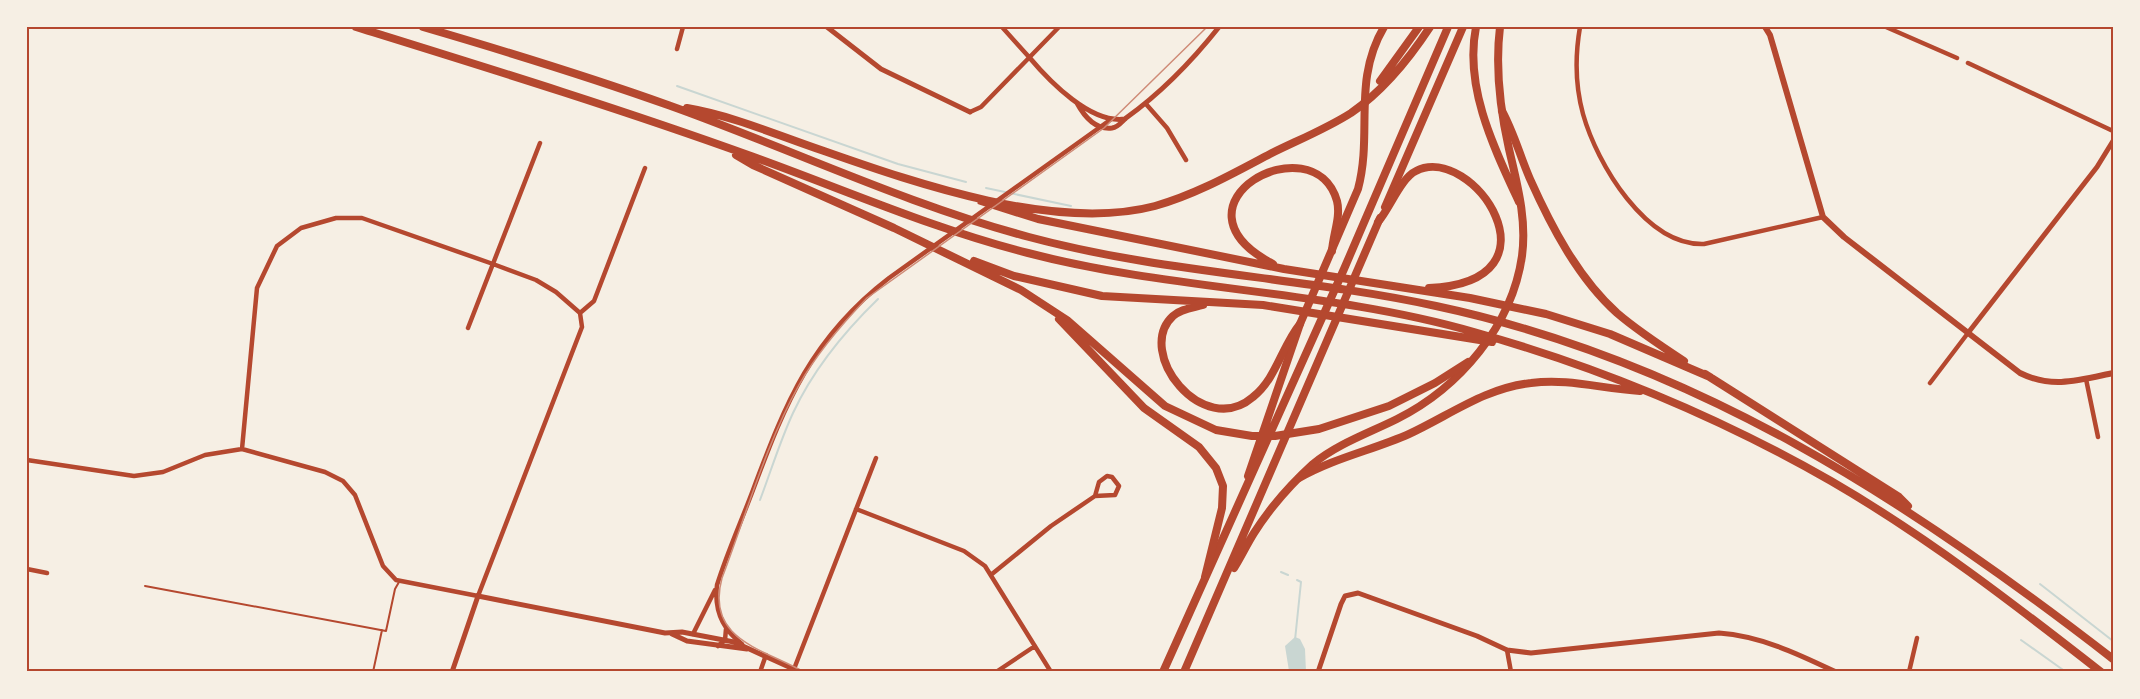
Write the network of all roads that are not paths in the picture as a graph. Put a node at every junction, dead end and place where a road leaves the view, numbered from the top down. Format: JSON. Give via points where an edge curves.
{"nodes":[{"id":1,"x":356,"y":27,"type":"edge"},
{"id":2,"x":423,"y":27,"type":"edge"},
{"id":3,"x":683,"y":27,"type":"edge"},
{"id":4,"x":827,"y":27,"type":"edge"},
{"id":5,"x":1002,"y":27,"type":"edge"},
{"id":6,"x":1059,"y":27,"type":"edge"},
{"id":7,"x":1219,"y":27,"type":"edge"},
{"id":8,"x":1384,"y":27,"type":"edge"},
{"id":9,"x":1419,"y":27,"type":"edge"},
{"id":10,"x":1430,"y":27,"type":"edge"},
{"id":11,"x":1448,"y":27,"type":"edge"},
{"id":12,"x":1463,"y":27,"type":"edge"},
{"id":13,"x":1476,"y":27,"type":"edge"},
{"id":14,"x":1500,"y":27,"type":"edge"},
{"id":15,"x":1580,"y":27,"type":"edge"},
{"id":16,"x":1765,"y":27,"type":"edge"},
{"id":17,"x":1770,"y":27,"type":"edge"},
{"id":18,"x":1890,"y":28,"type":"edge"},
{"id":19,"x":1770,"y":35,"type":"junction"},
{"id":20,"x":677,"y":49,"type":"dead end"},
{"id":21,"x":1029,"y":57,"type":"junction"},
{"id":22,"x":1957,"y":58,"type":"dead end"},
{"id":23,"x":1968,"y":63,"type":"dead end"},
{"id":24,"x":1077,"y":103,"type":"junction"},
{"id":25,"x":1146,"y":104,"type":"junction"},
{"id":26,"x":671,"y":106,"type":"junction"},
{"id":27,"x":1502,"y":111,"type":"junction"},
{"id":28,"x":970,"y":112,"type":"joint"},
{"id":29,"x":1125,"y":118,"type":"junction"},
{"id":30,"x":1110,"y":120,"type":"junction"},
{"id":31,"x":1101,"y":128,"type":"junction"},
{"id":32,"x":2113,"y":131,"type":"edge"},
{"id":33,"x":1313,"y":132,"type":"junction"},
{"id":34,"x":2113,"y":141,"type":"edge"},
{"id":35,"x":540,"y":143,"type":"dead end"},
{"id":36,"x":723,"y":146,"type":"junction"},
{"id":37,"x":1186,"y":160,"type":"dead end"},
{"id":38,"x":645,"y":168,"type":"dead end"},
{"id":39,"x":964,"y":194,"type":"junction"},
{"id":40,"x":1522,"y":209,"type":"junction"},
{"id":41,"x":1823,"y":217,"type":"junction"},
{"id":42,"x":1378,"y":222,"type":"junction"},
{"id":43,"x":942,"y":251,"type":"junction"},
{"id":44,"x":1332,"y":251,"type":"junction"},
{"id":45,"x":493,"y":264,"type":"junction"},
{"id":46,"x":1284,"y":269,"type":"junction"},
{"id":47,"x":1417,"y":290,"type":"junction"},
{"id":48,"x":1212,"y":302,"type":"junction"},
{"id":49,"x":1046,"y":306,"type":"junction"},
{"id":50,"x":580,"y":313,"type":"junction"},
{"id":51,"x":1301,"y":323,"type":"junction"},
{"id":52,"x":468,"y":328,"type":"dead end"},
{"id":53,"x":1968,"y":333,"type":"junction"},
{"id":54,"x":1516,"y":345,"type":"junction"},
{"id":55,"x":1468,"y":362,"type":"junction"},
{"id":56,"x":2113,"y":373,"type":"edge"},
{"id":57,"x":1710,"y":377,"type":"junction"},
{"id":58,"x":2086,"y":379,"type":"junction"},
{"id":59,"x":1930,"y":383,"type":"dead end"},
{"id":60,"x":1649,"y":391,"type":"junction"},
{"id":61,"x":1278,"y":408,"type":"junction"},
{"id":62,"x":2098,"y":437,"type":"dead end"},
{"id":63,"x":242,"y":449,"type":"junction"},
{"id":64,"x":876,"y":458,"type":"dead end"},
{"id":65,"x":27,"y":460,"type":"edge"},
{"id":66,"x":1299,"y":478,"type":"junction"},
{"id":67,"x":1095,"y":496,"type":"junction"},
{"id":68,"x":856,"y":509,"type":"junction"},
{"id":69,"x":1914,"y":513,"type":"junction"},
{"id":70,"x":27,"y":569,"type":"edge"},
{"id":71,"x":47,"y":573,"type":"dead end"},
{"id":72,"x":992,"y":574,"type":"junction"},
{"id":73,"x":1205,"y":577,"type":"junction"},
{"id":74,"x":1225,"y":579,"type":"junction"},
{"id":75,"x":399,"y":582,"type":"junction"},
{"id":76,"x":717,"y":585,"type":"junction"},
{"id":77,"x":145,"y":586,"type":"dead end"},
{"id":78,"x":478,"y":596,"type":"junction"},
{"id":79,"x":726,"y":629,"type":"junction"},
{"id":80,"x":382,"y":630,"type":"junction"},
{"id":81,"x":670,"y":634,"type":"junction"},
{"id":82,"x":693,"y":634,"type":"junction"},
{"id":83,"x":1917,"y":638,"type":"dead end"},
{"id":84,"x":725,"y":640,"type":"junction"},
{"id":85,"x":718,"y":646,"type":"junction"},
{"id":86,"x":1035,"y":646,"type":"junction"},
{"id":87,"x":749,"y":648,"type":"junction"},
{"id":88,"x":1507,"y":650,"type":"junction"},
{"id":89,"x":766,"y":655,"type":"junction"},
{"id":90,"x":2113,"y":659,"type":"edge"},
{"id":91,"x":794,"y":669,"type":"junction"},
{"id":92,"x":373,"y":672,"type":"edge"},
{"id":93,"x":452,"y":672,"type":"edge"},
{"id":94,"x":760,"y":672,"type":"edge"},
{"id":95,"x":800,"y":672,"type":"edge"},
{"id":96,"x":996,"y":672,"type":"edge"},
{"id":97,"x":1051,"y":672,"type":"edge"},
{"id":98,"x":1164,"y":672,"type":"edge"},
{"id":99,"x":1184,"y":672,"type":"edge"},
{"id":100,"x":1318,"y":672,"type":"edge"},
{"id":101,"x":1511,"y":672,"type":"edge"},
{"id":102,"x":1836,"y":672,"type":"edge"},
{"id":103,"x":1909,"y":672,"type":"edge"},
{"id":104,"x":2101,"y":672,"type":"edge"}],
"edges":[{"from":1,"to":36,"type":"highway"},
{"from":2,"to":26,"type":"highway"},
{"from":3,"to":20,"type":"street"},
{"from":4,"to":28,"type":"street","via":[[881,69]]},
{"from":5,"to":21,"type":"street"},
{"from":6,"to":21,"type":"street"},
{"from":7,"to":25,"type":"street"},
{"from":8,"to":44,"type":"highway","via":[[1367,69],[1360,182]]},
{"from":9,"to":33,"type":"highway","via":[[1376,85]]},
{"from":10,"to":33,"type":"highway","via":[[1408,60],[1371,95],[1350,113]]},
{"from":11,"to":61,"type":"highway","via":[[1344,268]]},
{"from":12,"to":42,"type":"highway"},
{"from":13,"to":40,"type":"highway","via":[[1476,90],[1486,125]]},
{"from":14,"to":27,"type":"highway","via":[[1498,75]]},
{"from":15,"to":41,"type":"street","via":[[1576,47],[1578,82],[1592,136],[1620,188],[1665,235],[1686,244],[1704,244]]},
{"from":16,"to":19,"type":"main road"},
{"from":17,"to":19,"type":"main road"},
{"from":18,"to":22,"type":"street"},
{"from":19,"to":41,"type":"main road"},
{"from":21,"to":24,"type":"street"},
{"from":21,"to":28,"type":"street","via":[[981,107]]},
{"from":23,"to":32,"type":"street"},
{"from":24,"to":30,"type":"street"},
{"from":24,"to":31,"type":"street","via":[[1091,122]]},
{"from":25,"to":29,"type":"street"},
{"from":25,"to":37,"type":"street","via":[[1167,128]]},
{"from":26,"to":39,"type":"highway","via":[[714,113]]},
{"from":26,"to":69,"type":"highway","via":[[883,190],[1030,237],[1128,259],[1440,307],[1563,342],[1653,374],[1764,426]]},
{"from":27,"to":40,"type":"highway"},
{"from":27,"to":57,"type":"highway","via":[[1539,197],[1591,285],[1627,321]]},
{"from":29,"to":30,"type":"street"},
{"from":29,"to":31,"type":"street","via":[[1118,127]]},
{"from":30,"to":31,"type":"street"},
{"from":31,"to":76,"type":"street","via":[[910,262],[837,325],[782,413]]},
{"from":33,"to":39,"type":"highway","via":[[1194,192],[1146,208],[1099,215],[1071,214]]},
{"from":34,"to":53,"type":"street"},
{"from":35,"to":45,"type":"street"},
{"from":36,"to":43,"type":"highway","via":[[753,165]]},
{"from":36,"to":54,"type":"highway","via":[[935,225],[1025,252],[1129,274],[1381,311],[1474,331]]},
{"from":38,"to":50,"type":"street","via":[[596,296]]},
{"from":39,"to":46,"type":"highway","via":[[1038,219]]},
{"from":40,"to":55,"type":"highway","via":[[1523,242],[1516,284],[1495,329]]},
{"from":41,"to":53,"type":"main road"},
{"from":42,"to":47,"type":"highway","via":[[1410,175],[1421,169],[1440,169],[1458,176],[1477,189],[1494,210],[1500,230],[1498,250],[1488,268],[1459,286]]},
{"from":42,"to":74,"type":"highway"},
{"from":43,"to":48,"type":"highway","via":[[1014,276],[1102,296]]},
{"from":43,"to":49,"type":"highway"},
{"from":44,"to":46,"type":"highway","via":[[1338,213],[1328,185],[1303,170],[1280,169],[1261,174],[1246,184],[1235,199],[1234,230],[1249,249]]},
{"from":44,"to":51,"type":"highway"},
{"from":45,"to":50,"type":"street","via":[[536,280]]},
{"from":45,"to":52,"type":"street"},
{"from":45,"to":63,"type":"street","via":[[362,218],[313,223],[289,235],[269,258],[256,288]]},
{"from":46,"to":47,"type":"highway"},
{"from":47,"to":57,"type":"highway","via":[[1516,307],[1581,324]]},
{"from":48,"to":51,"type":"highway","via":[[1172,317],[1165,328],[1163,344],[1167,366],[1181,388],[1200,404],[1215,409],[1237,407],[1258,393]]},
{"from":48,"to":54,"type":"highway","via":[[1294,308]]},
{"from":49,"to":55,"type":"highway","via":[[1165,406],[1198,423],[1235,434],[1301,433],[1361,416],[1414,394]]},
{"from":49,"to":73,"type":"highway","via":[[1144,408],[1199,447],[1216,468],[1223,486],[1222,508]]},
{"from":50,"to":78,"type":"street","via":[[582,327],[566,373]]},
{"from":51,"to":61,"type":"highway"},
{"from":53,"to":58,"type":"main road","via":[[2009,367],[2032,380],[2062,384]]},
{"from":53,"to":59,"type":"street"},
{"from":54,"to":60,"type":"highway"},
{"from":55,"to":66,"type":"highway","via":[[1459,376],[1428,401],[1326,454]]},
{"from":56,"to":58,"type":"main road"},
{"from":57,"to":69,"type":"highway","via":[[1899,497]]},
{"from":58,"to":62,"type":"street"},
{"from":60,"to":66,"type":"highway","via":[[1566,381],[1506,388],[1474,399],[1408,434],[1332,461]]},
{"from":60,"to":104,"type":"highway","via":[[1767,446],[1869,505],[1961,567]]},
{"from":61,"to":73,"type":"highway"},
{"from":63,"to":65,"type":"street","via":[[205,455],[163,472],[134,476]]},
{"from":63,"to":75,"type":"street","via":[[325,471],[343,481],[355,495],[383,566]]},
{"from":64,"to":68,"type":"street"},
{"from":66,"to":74,"type":"highway","via":[[1255,532]]},
{"from":67,"to":67,"type":"street","via":[[1115,495],[1119,486],[1107,476],[1099,482]]},
{"from":67,"to":72,"type":"street"},
{"from":68,"to":72,"type":"street","via":[[964,551]]},
{"from":68,"to":91,"type":"street"},
{"from":69,"to":90,"type":"highway"},
{"from":70,"to":71,"type":"street"},
{"from":72,"to":86,"type":"street"},
{"from":73,"to":98,"type":"highway"},
{"from":74,"to":99,"type":"highway"},
{"from":75,"to":78,"type":"street"},
{"from":75,"to":80,"type":"lane","via":[[387,631]]},
{"from":76,"to":79,"type":"street","via":[[716,604]]},
{"from":76,"to":82,"type":"street"},
{"from":77,"to":80,"type":"lane"},
{"from":78,"to":81,"type":"street"},
{"from":78,"to":93,"type":"street"},
{"from":79,"to":84,"type":"street"},
{"from":79,"to":87,"type":"street"},
{"from":80,"to":92,"type":"lane"},
{"from":81,"to":82,"type":"street"},
{"from":81,"to":85,"type":"street"},
{"from":82,"to":84,"type":"street"},
{"from":83,"to":103,"type":"street"},
{"from":84,"to":85,"type":"street"},
{"from":84,"to":87,"type":"street"},
{"from":85,"to":87,"type":"street"},
{"from":86,"to":96,"type":"street"},
{"from":86,"to":97,"type":"street"},
{"from":87,"to":89,"type":"street"},
{"from":88,"to":100,"type":"street","via":[[1367,596],[1351,594],[1341,604]]},
{"from":88,"to":101,"type":"street"},
{"from":88,"to":102,"type":"street","via":[[1531,653],[1740,634],[1775,644]]},
{"from":89,"to":91,"type":"street"},
{"from":89,"to":94,"type":"street"},
{"from":91,"to":95,"type":"street"}]}
